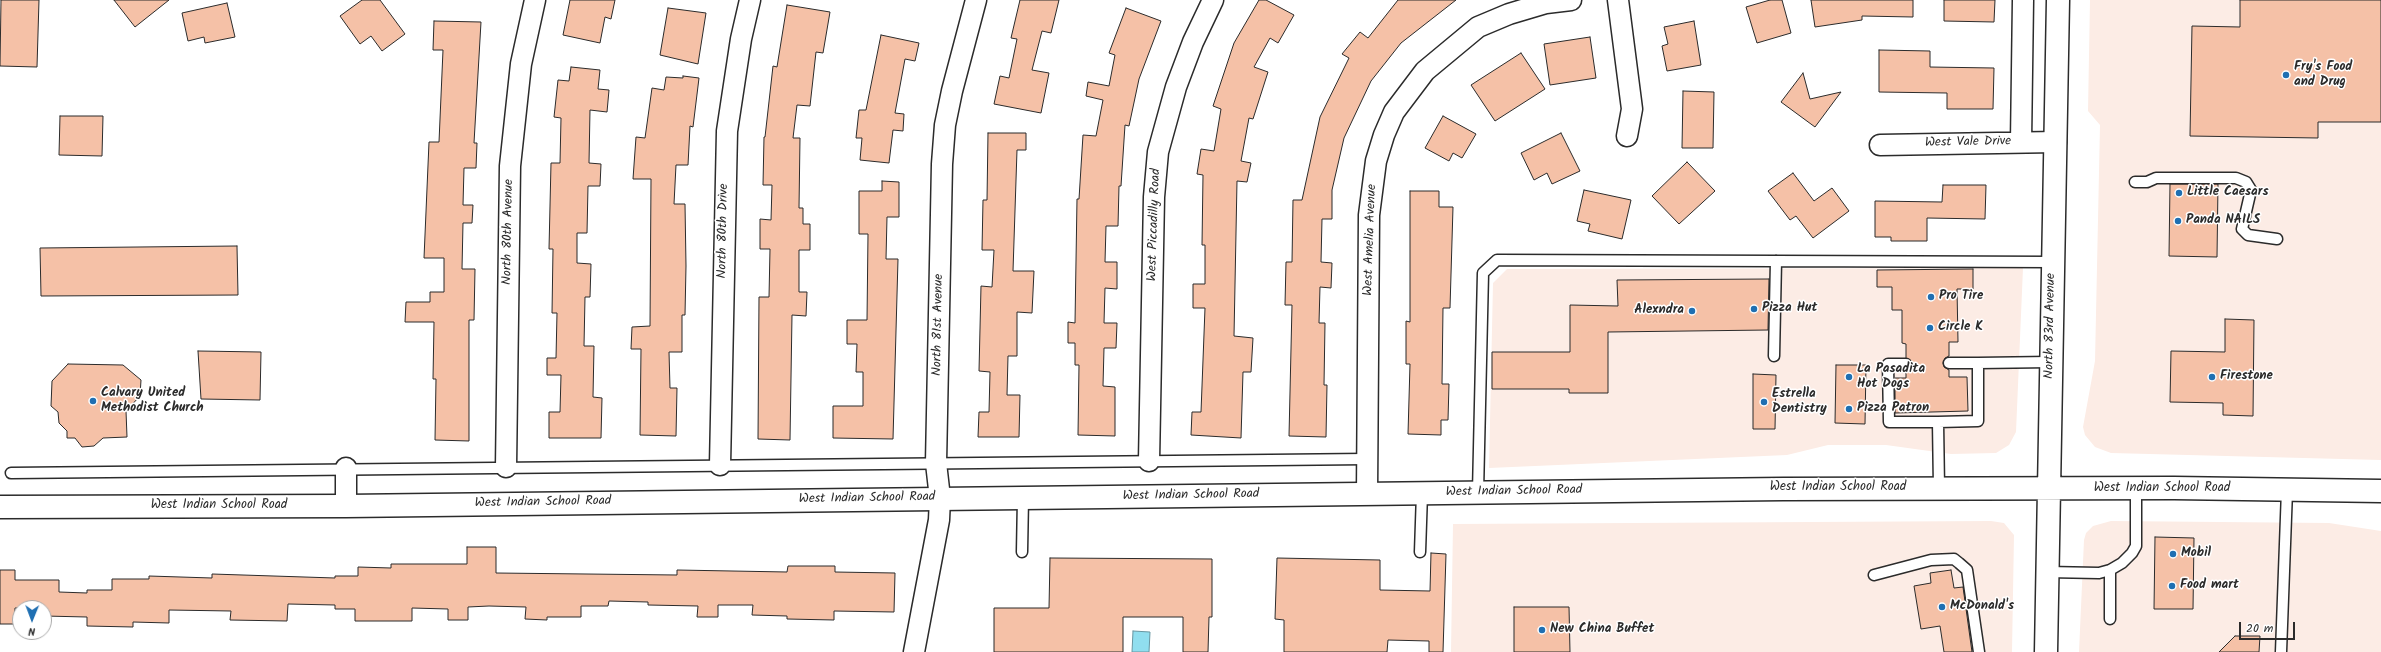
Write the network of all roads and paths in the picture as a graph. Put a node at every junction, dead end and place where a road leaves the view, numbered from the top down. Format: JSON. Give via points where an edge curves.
{"nodes":[{"id":1,"x":535,"y":0,"type":"edge"},
{"id":2,"x":750,"y":0,"type":"edge"},
{"id":3,"x":976,"y":0,"type":"edge"},
{"id":4,"x":1213,"y":0,"type":"edge"},
{"id":5,"x":1571,"y":0,"type":"edge"},
{"id":6,"x":1618,"y":0,"type":"edge"},
{"id":7,"x":2023,"y":0,"type":"edge"},
{"id":8,"x":2058,"y":0,"type":"edge"},
{"id":9,"x":1626,"y":136,"type":"dead end"},
{"id":10,"x":2021,"y":142,"type":"junction"},
{"id":11,"x":2056,"y":142,"type":"junction"},
{"id":12,"x":1880,"y":145,"type":"dead end"},
{"id":13,"x":2135,"y":182,"type":"dead end"},
{"id":14,"x":2277,"y":239,"type":"dead end"},
{"id":15,"x":1776,"y":261,"type":"junction"},
{"id":16,"x":2053,"y":262,"type":"junction"},
{"id":17,"x":1774,"y":356,"type":"dead end"},
{"id":18,"x":2050,"y":362,"type":"junction"},
{"id":19,"x":1978,"y":363,"type":"junction"},
{"id":20,"x":1906,"y":364,"type":"dead end"},
{"id":21,"x":1949,"y":364,"type":"dead end"},
{"id":22,"x":1942,"y":418,"type":"junction"},
{"id":23,"x":1367,"y":459,"type":"junction"},
{"id":24,"x":1149,"y":461,"type":"junction"},
{"id":25,"x":936,"y":463,"type":"junction"},
{"id":26,"x":720,"y":465,"type":"junction"},
{"id":27,"x":506,"y":467,"type":"junction"},
{"id":28,"x":346,"y":468,"type":"junction"},
{"id":29,"x":11,"y":473,"type":"dead end"},
{"id":30,"x":1938,"y":488,"type":"junction"},
{"id":31,"x":2049,"y":488,"type":"junction"},
{"id":32,"x":2136,"y":488,"type":"junction"},
{"id":33,"x":2287,"y":490,"type":"junction"},
{"id":34,"x":2381,"y":491,"type":"edge"},
{"id":35,"x":1478,"y":492,"type":"junction"},
{"id":36,"x":1422,"y":493,"type":"junction"},
{"id":37,"x":1367,"y":494,"type":"junction"},
{"id":38,"x":940,"y":498,"type":"junction"},
{"id":39,"x":1022,"y":498,"type":"junction"},
{"id":40,"x":346,"y":506,"type":"junction"},
{"id":41,"x":0,"y":507,"type":"edge"},
{"id":42,"x":1022,"y":552,"type":"dead end"},
{"id":43,"x":1420,"y":552,"type":"dead end"},
{"id":44,"x":2110,"y":570,"type":"junction"},
{"id":45,"x":2047,"y":572,"type":"junction"},
{"id":46,"x":1874,"y":575,"type":"dead end"},
{"id":47,"x":2110,"y":619,"type":"dead end"},
{"id":48,"x":914,"y":652,"type":"edge"},
{"id":49,"x":1979,"y":652,"type":"edge"},
{"id":50,"x":2046,"y":652,"type":"edge"},
{"id":51,"x":2281,"y":652,"type":"edge"}],
"edges":[{"from":1,"to":27,"type":"street","name":"North 80th Avenue","via":[[521,64],[510,166]]},
{"from":2,"to":26,"type":"street","name":"North 80th Drive","via":[[727,131]]},
{"from":3,"to":25,"type":"street","name":"North 81st Avenue","via":[[952,91],[942,164]]},
{"from":4,"to":24,"type":"street","name":"West Piccadilly Road","via":[[1176,87],[1158,152],[1154,197]]},
{"from":5,"to":23,"type":"street","name":"West Amelia Avenue","via":[[1546,3],[1478,27],[1426,71],[1394,112],[1376,161],[1369,215]]},
{"from":6,"to":9,"type":"street","via":[[1632,109]]},
{"from":7,"to":10,"type":"street"},
{"from":8,"to":11,"type":"main road","name":"North 83rd Avenue"},
{"from":10,"to":11,"type":"street","name":"West Vale Drive"},
{"from":10,"to":12,"type":"street","name":"West Vale Drive"},
{"from":11,"to":16,"type":"main road","name":"North 83rd Avenue"},
{"from":13,"to":14,"type":"lane","via":[[2147,182],[2156,178],[2236,178],[2246,182],[2251,190],[2242,229],[2248,235]]},
{"from":15,"to":16,"type":"lane"},
{"from":15,"to":17,"type":"lane"},
{"from":15,"to":35,"type":"lane","via":[[1497,260],[1483,273]]},
{"from":16,"to":18,"type":"main road","name":"North 83rd Avenue"},
{"from":18,"to":19,"type":"lane"},
{"from":18,"to":31,"type":"main road","name":"North 83rd Avenue"},
{"from":19,"to":21,"type":"lane"},
{"from":19,"to":22,"type":"lane","via":[[1978,421]]},
{"from":20,"to":22,"type":"lane","via":[[1888,364],[1889,422],[1917,417]]},
{"from":22,"to":30,"type":"lane"},
{"from":23,"to":24,"type":"lane"},
{"from":23,"to":37,"type":"street","name":"West Amelia Avenue"},
{"from":24,"to":25,"type":"lane"},
{"from":25,"to":26,"type":"lane"},
{"from":25,"to":38,"type":"street","name":"North 81st Avenue"},
{"from":26,"to":27,"type":"lane"},
{"from":27,"to":28,"type":"lane"},
{"from":28,"to":29,"type":"lane"},
{"from":28,"to":40,"type":"street"},
{"from":30,"to":31,"type":"main road","name":"West Indian School Road"},
{"from":30,"to":35,"type":"main road","name":"West Indian School Road"},
{"from":31,"to":32,"type":"main road","name":"West Indian School Road"},
{"from":31,"to":45,"type":"main road","name":"North 83rd Avenue"},
{"from":32,"to":33,"type":"main road","name":"West Indian School Road"},
{"from":32,"to":44,"type":"lane","via":[[2136,546],[2122,563]]},
{"from":33,"to":34,"type":"main road","name":"West Indian School Road"},
{"from":33,"to":51,"type":"lane"},
{"from":35,"to":36,"type":"main road","name":"West Indian School Road"},
{"from":36,"to":37,"type":"main road","name":"West Indian School Road"},
{"from":36,"to":43,"type":"lane"},
{"from":37,"to":39,"type":"main road","name":"West Indian School Road"},
{"from":38,"to":39,"type":"main road","name":"West Indian School Road"},
{"from":38,"to":40,"type":"main road","name":"West Indian School Road"},
{"from":38,"to":48,"type":"street","name":"North 81st Avenue","via":[[939,520]]},
{"from":39,"to":42,"type":"lane"},
{"from":40,"to":41,"type":"main road","name":"West Indian School Road"},
{"from":44,"to":45,"type":"lane","via":[[2099,573]]},
{"from":44,"to":47,"type":"lane"},
{"from":45,"to":50,"type":"main road","name":"North 83rd Avenue"},
{"from":46,"to":49,"type":"lane","via":[[1931,560],[1954,559],[1959,562],[1967,570]]}]}
